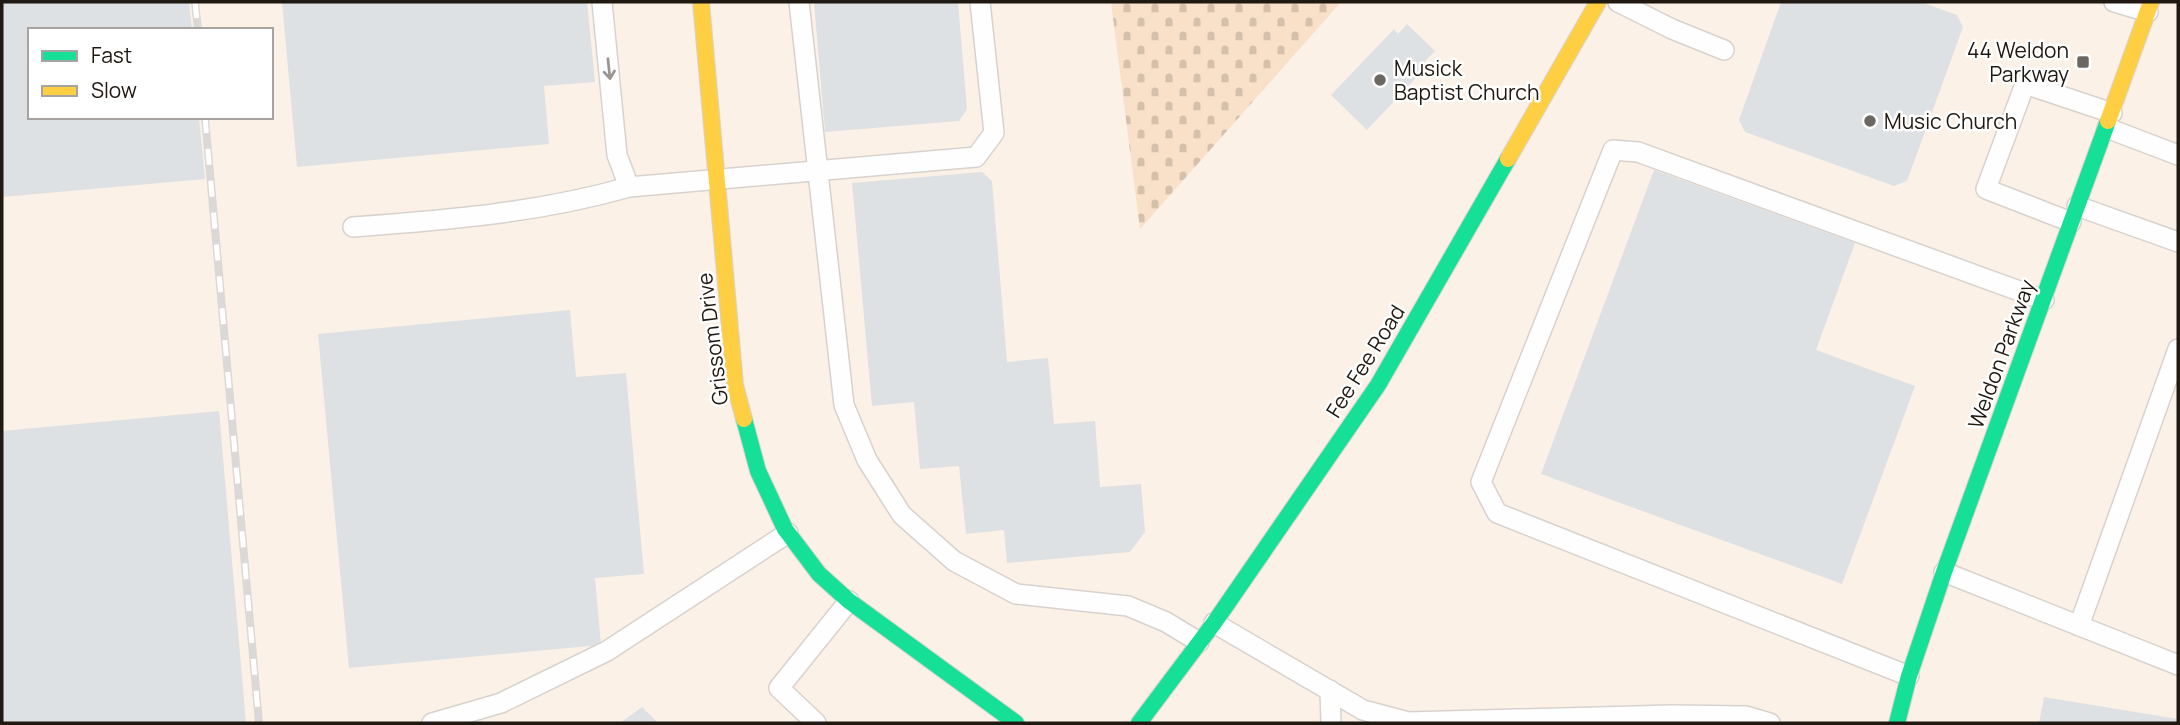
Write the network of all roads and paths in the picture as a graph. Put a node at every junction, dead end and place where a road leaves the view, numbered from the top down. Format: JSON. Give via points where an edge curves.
{"nodes":[{"id":1,"x":602,"y":2,"type":"edge"},
{"id":2,"x":701,"y":2,"type":"edge"},
{"id":3,"x":799,"y":2,"type":"edge"},
{"id":4,"x":980,"y":2,"type":"edge"},
{"id":5,"x":1598,"y":2,"type":"edge"},
{"id":6,"x":1619,"y":2,"type":"edge"},
{"id":7,"x":2114,"y":2,"type":"edge"},
{"id":8,"x":2149,"y":7,"type":"edge"},
{"id":9,"x":1724,"y":50,"type":"dead end"},
{"id":10,"x":2109,"y":120,"type":"junction"},
{"id":11,"x":2178,"y":155,"type":"edge"},
{"id":12,"x":816,"y":171,"type":"junction"},
{"id":13,"x":716,"y":179,"type":"junction"},
{"id":14,"x":629,"y":187,"type":"junction"},
{"id":15,"x":2074,"y":214,"type":"junction"},
{"id":16,"x":353,"y":227,"type":"dead end"},
{"id":17,"x":2178,"y":242,"type":"edge"},
{"id":18,"x":2044,"y":300,"type":"junction"},
{"id":19,"x":2178,"y":349,"type":"edge"},
{"id":20,"x":788,"y":533,"type":"junction"},
{"id":21,"x":1944,"y":572,"type":"junction"},
{"id":22,"x":849,"y":601,"type":"junction"},
{"id":23,"x":1214,"y":623,"type":"junction"},
{"id":24,"x":2079,"y":626,"type":"junction"},
{"id":25,"x":1199,"y":642,"type":"junction"},
{"id":26,"x":2178,"y":665,"type":"edge"},
{"id":27,"x":1909,"y":676,"type":"junction"},
{"id":28,"x":1330,"y":690,"type":"junction"},
{"id":29,"x":432,"y":723,"type":"edge"},
{"id":30,"x":816,"y":723,"type":"edge"},
{"id":31,"x":1016,"y":723,"type":"edge"},
{"id":32,"x":1139,"y":723,"type":"edge"},
{"id":33,"x":1331,"y":723,"type":"edge"},
{"id":34,"x":1770,"y":723,"type":"edge"},
{"id":35,"x":1897,"y":723,"type":"edge"}],
"edges":[{"from":1,"to":14,"type":"lane","one_way":true,"via":[[617,155]]},
{"from":2,"to":13,"type":"street","name":"Grissom Drive"},
{"from":3,"to":12,"type":"lane"},
{"from":4,"to":12,"type":"lane","via":[[994,133],[976,157]]},
{"from":5,"to":23,"type":"street","name":"Fee Fee Road","via":[[1378,385]]},
{"from":6,"to":9,"type":"lane"},
{"from":7,"to":8,"type":"lane"},
{"from":8,"to":10,"type":"street","name":"Weldon Parkway"},
{"from":10,"to":11,"type":"lane"},
{"from":10,"to":15,"type":"street","name":"Weldon Parkway"},
{"from":10,"to":15,"type":"lane","via":[[2025,84],[1986,189]]},
{"from":12,"to":13,"type":"lane"},
{"from":12,"to":25,"type":"lane","via":[[844,405],[867,460],[902,514],[954,561],[1016,594],[1128,606]]},
{"from":13,"to":14,"type":"lane"},
{"from":13,"to":20,"type":"street","name":"Grissom Drive","via":[[735,385],[758,471]]},
{"from":14,"to":16,"type":"lane","via":[[571,203],[491,216]]},
{"from":15,"to":17,"type":"lane"},
{"from":15,"to":18,"type":"street","name":"Weldon Parkway"},
{"from":18,"to":21,"type":"street","name":"Weldon Parkway"},
{"from":18,"to":27,"type":"lane","via":[[1639,152],[1614,150],[1481,482],[1497,513]]},
{"from":19,"to":24,"type":"lane"},
{"from":20,"to":22,"type":"street","name":"Grissom Drive","via":[[819,574]]},
{"from":20,"to":29,"type":"lane","via":[[607,651],[501,703]]},
{"from":21,"to":24,"type":"lane"},
{"from":21,"to":27,"type":"street","name":"Weldon Parkway"},
{"from":22,"to":30,"type":"lane","via":[[779,688]]},
{"from":22,"to":31,"type":"street","name":"Grissom Drive"},
{"from":23,"to":25,"type":"street","name":"Fee Fee Road"},
{"from":23,"to":28,"type":"lane"},
{"from":24,"to":26,"type":"lane"},
{"from":25,"to":32,"type":"street","name":"Fee Fee Road"},
{"from":27,"to":35,"type":"street","name":"Weldon Parkway"},
{"from":28,"to":33,"type":"lane"},
{"from":28,"to":34,"type":"lane","via":[[1363,710],[1408,722],[1684,715],[1746,716]]}]}
